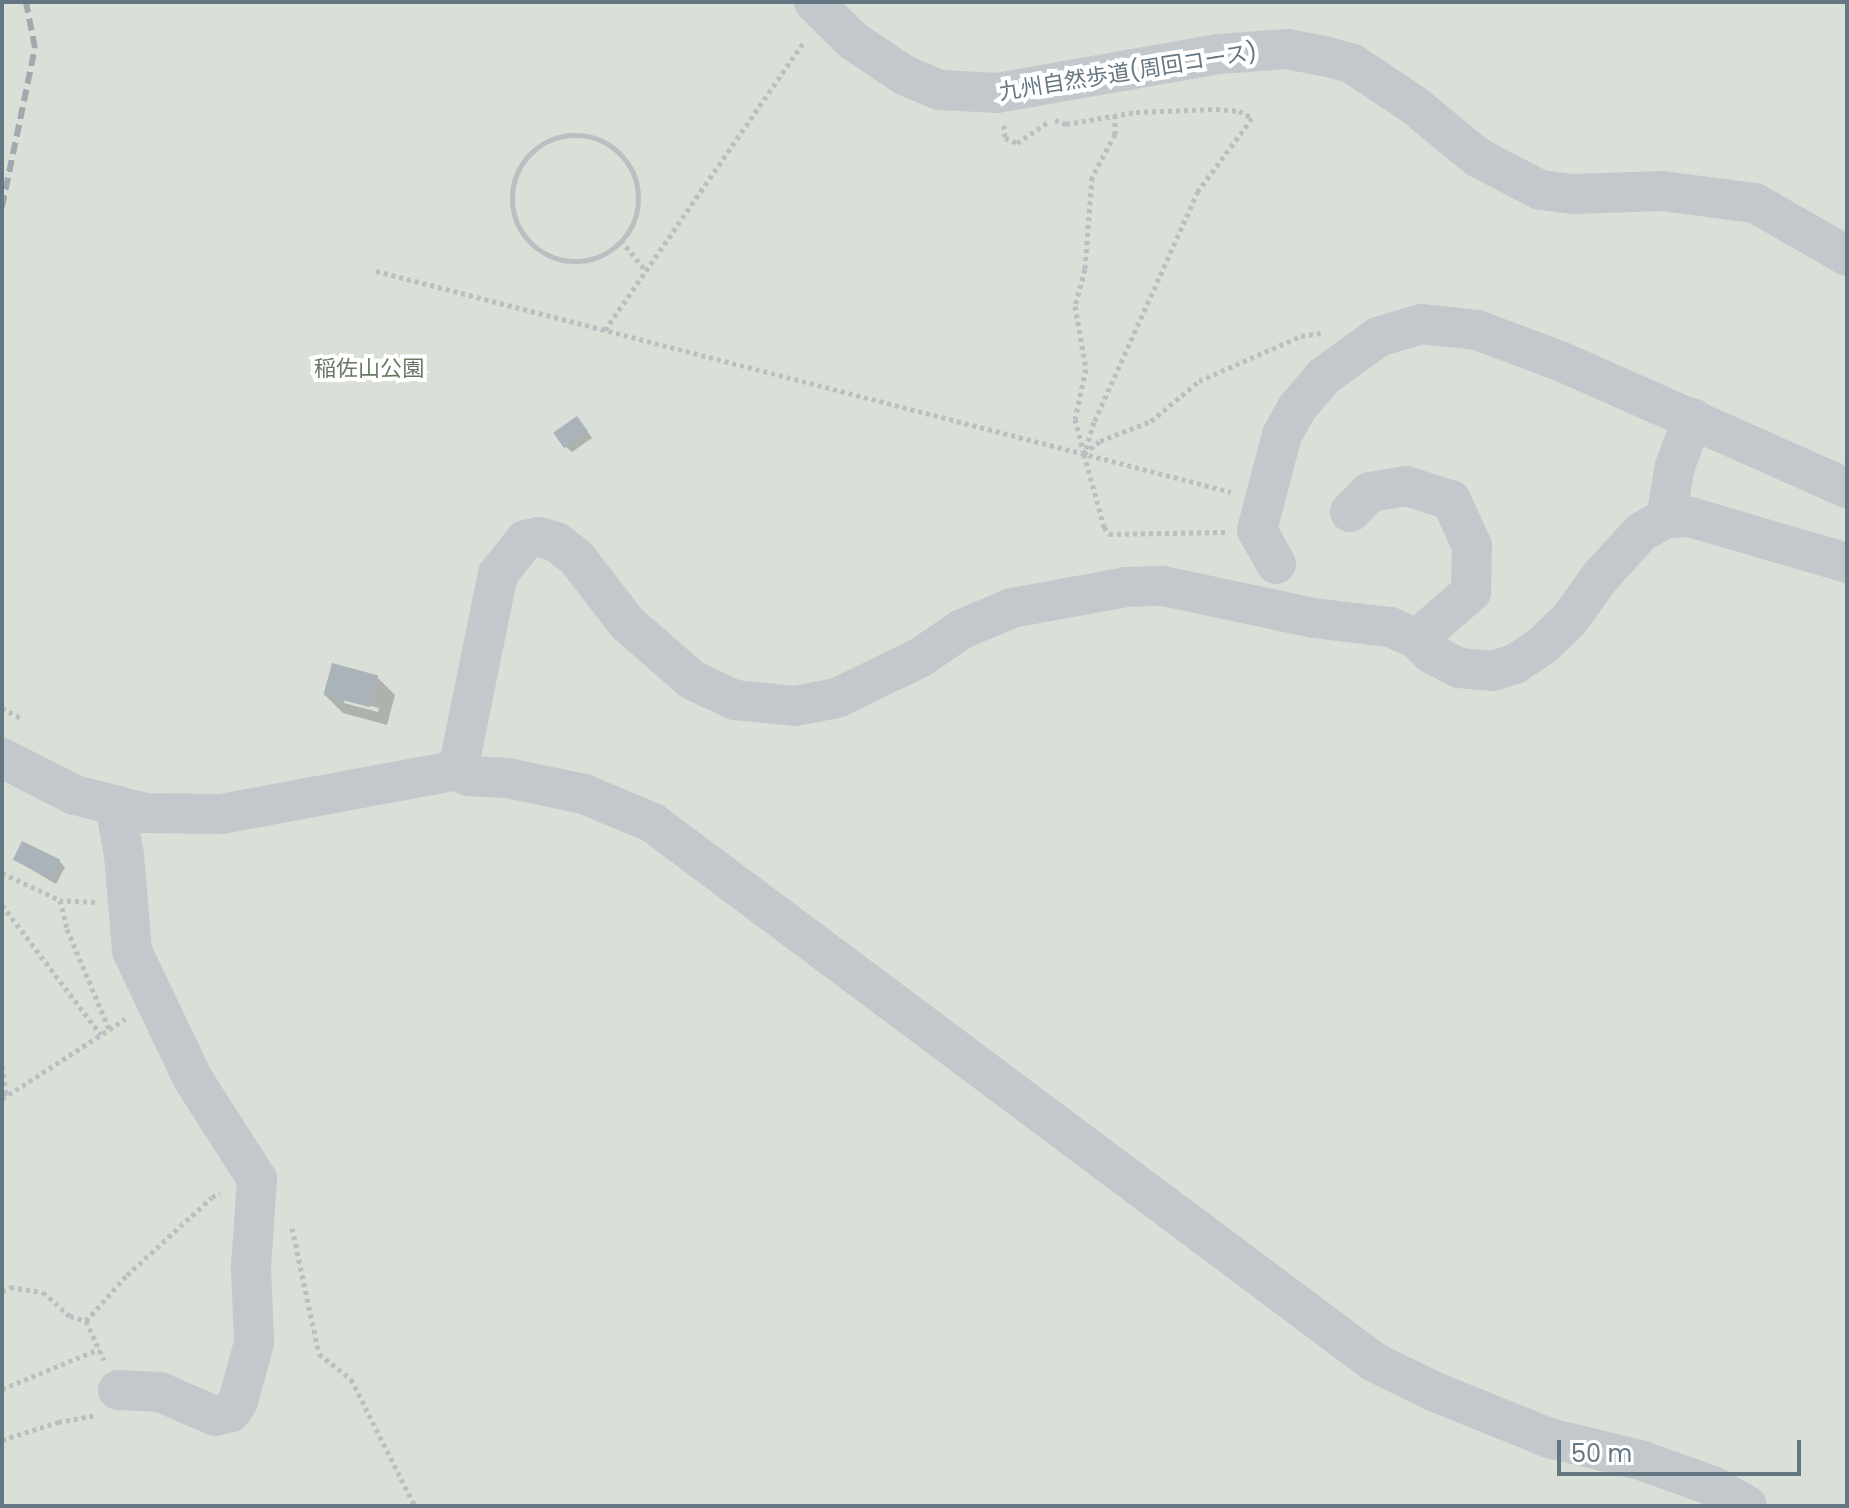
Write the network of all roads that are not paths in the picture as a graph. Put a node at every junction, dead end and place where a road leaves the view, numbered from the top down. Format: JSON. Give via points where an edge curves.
{"nodes":[{"id":1,"x":819,"y":7,"type":"edge"},
{"id":2,"x":1847,"y":256,"type":"edge"},
{"id":3,"x":1693,"y":418,"type":"junction"},
{"id":4,"x":1847,"y":488,"type":"edge"},
{"id":5,"x":1350,"y":512,"type":"dead end"},
{"id":6,"x":1666,"y":518,"type":"junction"},
{"id":7,"x":1266,"y":531,"type":"road end"},
{"id":8,"x":1847,"y":563,"type":"edge"},
{"id":9,"x":1417,"y":639,"type":"junction"},
{"id":10,"x":2,"y":758,"type":"edge"},
{"id":11,"x":458,"y":770,"type":"junction"},
{"id":12,"x":115,"y":805,"type":"junction"},
{"id":13,"x":118,"y":1390,"type":"road end"},
{"id":14,"x":1747,"y":1506,"type":"edge"}],
"edges":[{"from":1,"to":2,"type":"street","name":"九州自然歩道(周回コース)","via":[[852,40],[904,75],[940,90],[1001,93],[1219,54],[1287,49],[1351,63],[1414,105],[1477,157],[1540,190],[1662,191],[1755,203]]},
{"from":3,"to":4,"type":"street"},
{"from":3,"to":6,"type":"street","via":[[1675,466]]},
{"from":3,"to":7,"type":"street","via":[[1477,330],[1421,324],[1378,337],[1323,377],[1297,408],[1282,435]]},
{"from":5,"to":9,"type":"street","via":[[1370,492],[1406,486],[1451,500],[1472,546],[1471,592]]},
{"from":6,"to":8,"type":"street","via":[[1690,517]]},
{"from":6,"to":9,"type":"street","via":[[1641,532],[1569,620],[1515,664],[1492,671],[1459,668]]},
{"from":9,"to":11,"type":"street","via":[[1390,627],[1313,618],[1209,594],[1163,586],[1126,587],[1012,608],[962,629],[921,657],[837,698],[795,706],[735,700],[692,680],[660,656],[576,557],[539,537],[525,540],[498,574]]},
{"from":10,"to":12,"type":"street","via":[[75,795]]},
{"from":11,"to":12,"type":"street","via":[[221,814],[145,813]]},
{"from":11,"to":14,"type":"street","via":[[468,776],[508,778],[584,794],[653,823],[1374,1362],[1549,1438],[1640,1460],[1713,1486]]},
{"from":12,"to":13,"type":"street","via":[[132,951],[193,1079],[257,1179],[251,1267],[254,1343],[231,1412],[215,1416],[160,1392]]}]}
